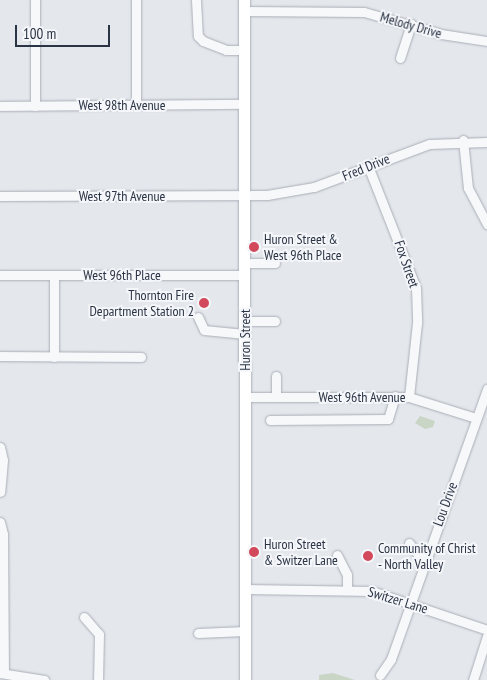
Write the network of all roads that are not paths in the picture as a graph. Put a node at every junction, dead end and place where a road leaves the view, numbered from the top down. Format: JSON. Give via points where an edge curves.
{"nodes":[{"id":1,"x":36,"y":0,"type":"edge"},
{"id":2,"x":136,"y":0,"type":"edge"},
{"id":3,"x":196,"y":0,"type":"edge"},
{"id":4,"x":244,"y":6,"type":"edge"},
{"id":5,"x":411,"y":24,"type":"junction"},
{"id":6,"x":487,"y":41,"type":"edge"},
{"id":7,"x":244,"y":50,"type":"junction"},
{"id":8,"x":400,"y":58,"type":"dead end"},
{"id":9,"x":244,"y":104,"type":"junction"},
{"id":10,"x":136,"y":105,"type":"junction"},
{"id":11,"x":0,"y":106,"type":"edge"},
{"id":12,"x":35,"y":106,"type":"junction"},
{"id":13,"x":463,"y":140,"type":"junction"},
{"id":14,"x":487,"y":142,"type":"edge"},
{"id":15,"x":368,"y":166,"type":"junction"},
{"id":16,"x":0,"y":196,"type":"edge"},
{"id":17,"x":244,"y":196,"type":"junction"},
{"id":18,"x":487,"y":224,"type":"edge"},
{"id":19,"x":245,"y":263,"type":"junction"},
{"id":20,"x":275,"y":263,"type":"dead end"},
{"id":21,"x":0,"y":275,"type":"edge"},
{"id":22,"x":54,"y":275,"type":"junction"},
{"id":23,"x":244,"y":275,"type":"junction"},
{"id":24,"x":198,"y":317,"type":"dead end"},
{"id":25,"x":244,"y":321,"type":"junction"},
{"id":26,"x":275,"y":321,"type":"dead end"},
{"id":27,"x":245,"y":334,"type":"junction"},
{"id":28,"x":0,"y":356,"type":"edge"},
{"id":29,"x":54,"y":356,"type":"junction"},
{"id":30,"x":141,"y":357,"type":"dead end"},
{"id":31,"x":276,"y":376,"type":"dead end"},
{"id":32,"x":487,"y":389,"type":"edge"},
{"id":33,"x":395,"y":396,"type":"junction"},
{"id":34,"x":245,"y":397,"type":"junction"},
{"id":35,"x":276,"y":397,"type":"junction"},
{"id":36,"x":410,"y":397,"type":"junction"},
{"id":37,"x":476,"y":418,"type":"junction"},
{"id":38,"x":270,"y":420,"type":"dead end"},
{"id":39,"x":0,"y":447,"type":"edge"},
{"id":40,"x":0,"y":492,"type":"edge"},
{"id":41,"x":0,"y":522,"type":"edge"},
{"id":42,"x":409,"y":543,"type":"dead end"},
{"id":43,"x":337,"y":555,"type":"dead end"},
{"id":44,"x":424,"y":562,"type":"junction"},
{"id":45,"x":347,"y":588,"type":"junction"},
{"id":46,"x":245,"y":589,"type":"junction"},
{"id":47,"x":410,"y":602,"type":"junction"},
{"id":48,"x":84,"y":617,"type":"dead end"},
{"id":49,"x":487,"y":630,"type":"edge"},
{"id":50,"x":245,"y":631,"type":"junction"},
{"id":51,"x":198,"y":633,"type":"dead end"},
{"id":52,"x":487,"y":636,"type":"edge"},
{"id":53,"x":2,"y":673,"type":"edge"},
{"id":54,"x":380,"y":675,"type":"dead end"},
{"id":55,"x":44,"y":680,"type":"edge"},
{"id":56,"x":98,"y":680,"type":"edge"},
{"id":57,"x":245,"y":680,"type":"edge"},
{"id":58,"x":473,"y":680,"type":"edge"}],
"edges":[{"from":1,"to":12,"type":"street"},
{"from":2,"to":10,"type":"street"},
{"from":3,"to":7,"type":"street","via":[[198,36],[226,50]]},
{"from":4,"to":5,"type":"street","name":"Melody Drive","via":[[364,12]]},
{"from":4,"to":7,"type":"main road","name":"Huron Street"},
{"from":5,"to":6,"type":"street","name":"Melody Drive","via":[[441,34]]},
{"from":5,"to":8,"type":"street"},
{"from":7,"to":9,"type":"main road","name":"Huron Street"},
{"from":9,"to":10,"type":"street","name":"West 98th Avenue"},
{"from":9,"to":17,"type":"main road","name":"Huron Street"},
{"from":10,"to":12,"type":"street","name":"West 98th Avenue"},
{"from":11,"to":12,"type":"street","name":"West 98th Avenue"},
{"from":13,"to":14,"type":"street","name":"Fred Drive"},
{"from":13,"to":15,"type":"street","name":"Fred Drive","via":[[422,145]]},
{"from":13,"to":18,"type":"street","via":[[468,188]]},
{"from":15,"to":17,"type":"street","name":"Fred Drive","via":[[302,190]]},
{"from":15,"to":36,"type":"street","name":"Fox Street","via":[[416,288],[417,323]]},
{"from":16,"to":17,"type":"street","name":"West 97th Avenue"},
{"from":17,"to":19,"type":"main road","name":"Huron Street"},
{"from":19,"to":20,"type":"street"},
{"from":19,"to":23,"type":"main road","name":"Huron Street"},
{"from":21,"to":22,"type":"street","name":"West 96th Place"},
{"from":22,"to":23,"type":"street","name":"West 96th Place"},
{"from":22,"to":29,"type":"street"},
{"from":23,"to":25,"type":"main road","name":"Huron Street"},
{"from":24,"to":27,"type":"street","via":[[204,330],[212,333]]},
{"from":25,"to":26,"type":"street"},
{"from":25,"to":27,"type":"main road","name":"Huron Street"},
{"from":27,"to":34,"type":"main road","name":"Huron Street"},
{"from":28,"to":29,"type":"street"},
{"from":29,"to":30,"type":"street"},
{"from":31,"to":35,"type":"street"},
{"from":32,"to":37,"type":"street","name":"Lou Drive"},
{"from":33,"to":35,"type":"street","name":"West 96th Avenue"},
{"from":33,"to":36,"type":"street","name":"West 96th Avenue"},
{"from":33,"to":38,"type":"street","via":[[388,419]]},
{"from":34,"to":35,"type":"street","name":"West 96th Avenue"},
{"from":34,"to":46,"type":"main road","name":"Huron Street"},
{"from":36,"to":37,"type":"street","name":"West 96th Avenue"},
{"from":37,"to":44,"type":"street","name":"Lou Drive"},
{"from":39,"to":40,"type":"street","via":[[3,468]]},
{"from":41,"to":53,"type":"street"},
{"from":42,"to":44,"type":"street"},
{"from":43,"to":45,"type":"street","via":[[347,575]]},
{"from":44,"to":47,"type":"street","name":"Lou Drive"},
{"from":45,"to":46,"type":"street","name":"Switzer Lane"},
{"from":45,"to":47,"type":"street","name":"Switzer Lane","via":[[378,592]]},
{"from":46,"to":50,"type":"main road","name":"Huron Street"},
{"from":47,"to":49,"type":"street","name":"Switzer Lane"},
{"from":47,"to":54,"type":"street","name":"Lou Drive","via":[[390,659]]},
{"from":48,"to":56,"type":"street","via":[[99,634]]},
{"from":50,"to":51,"type":"street"},
{"from":50,"to":57,"type":"main road","name":"Huron Street"},
{"from":52,"to":58,"type":"street"},
{"from":53,"to":55,"type":"street"}]}
